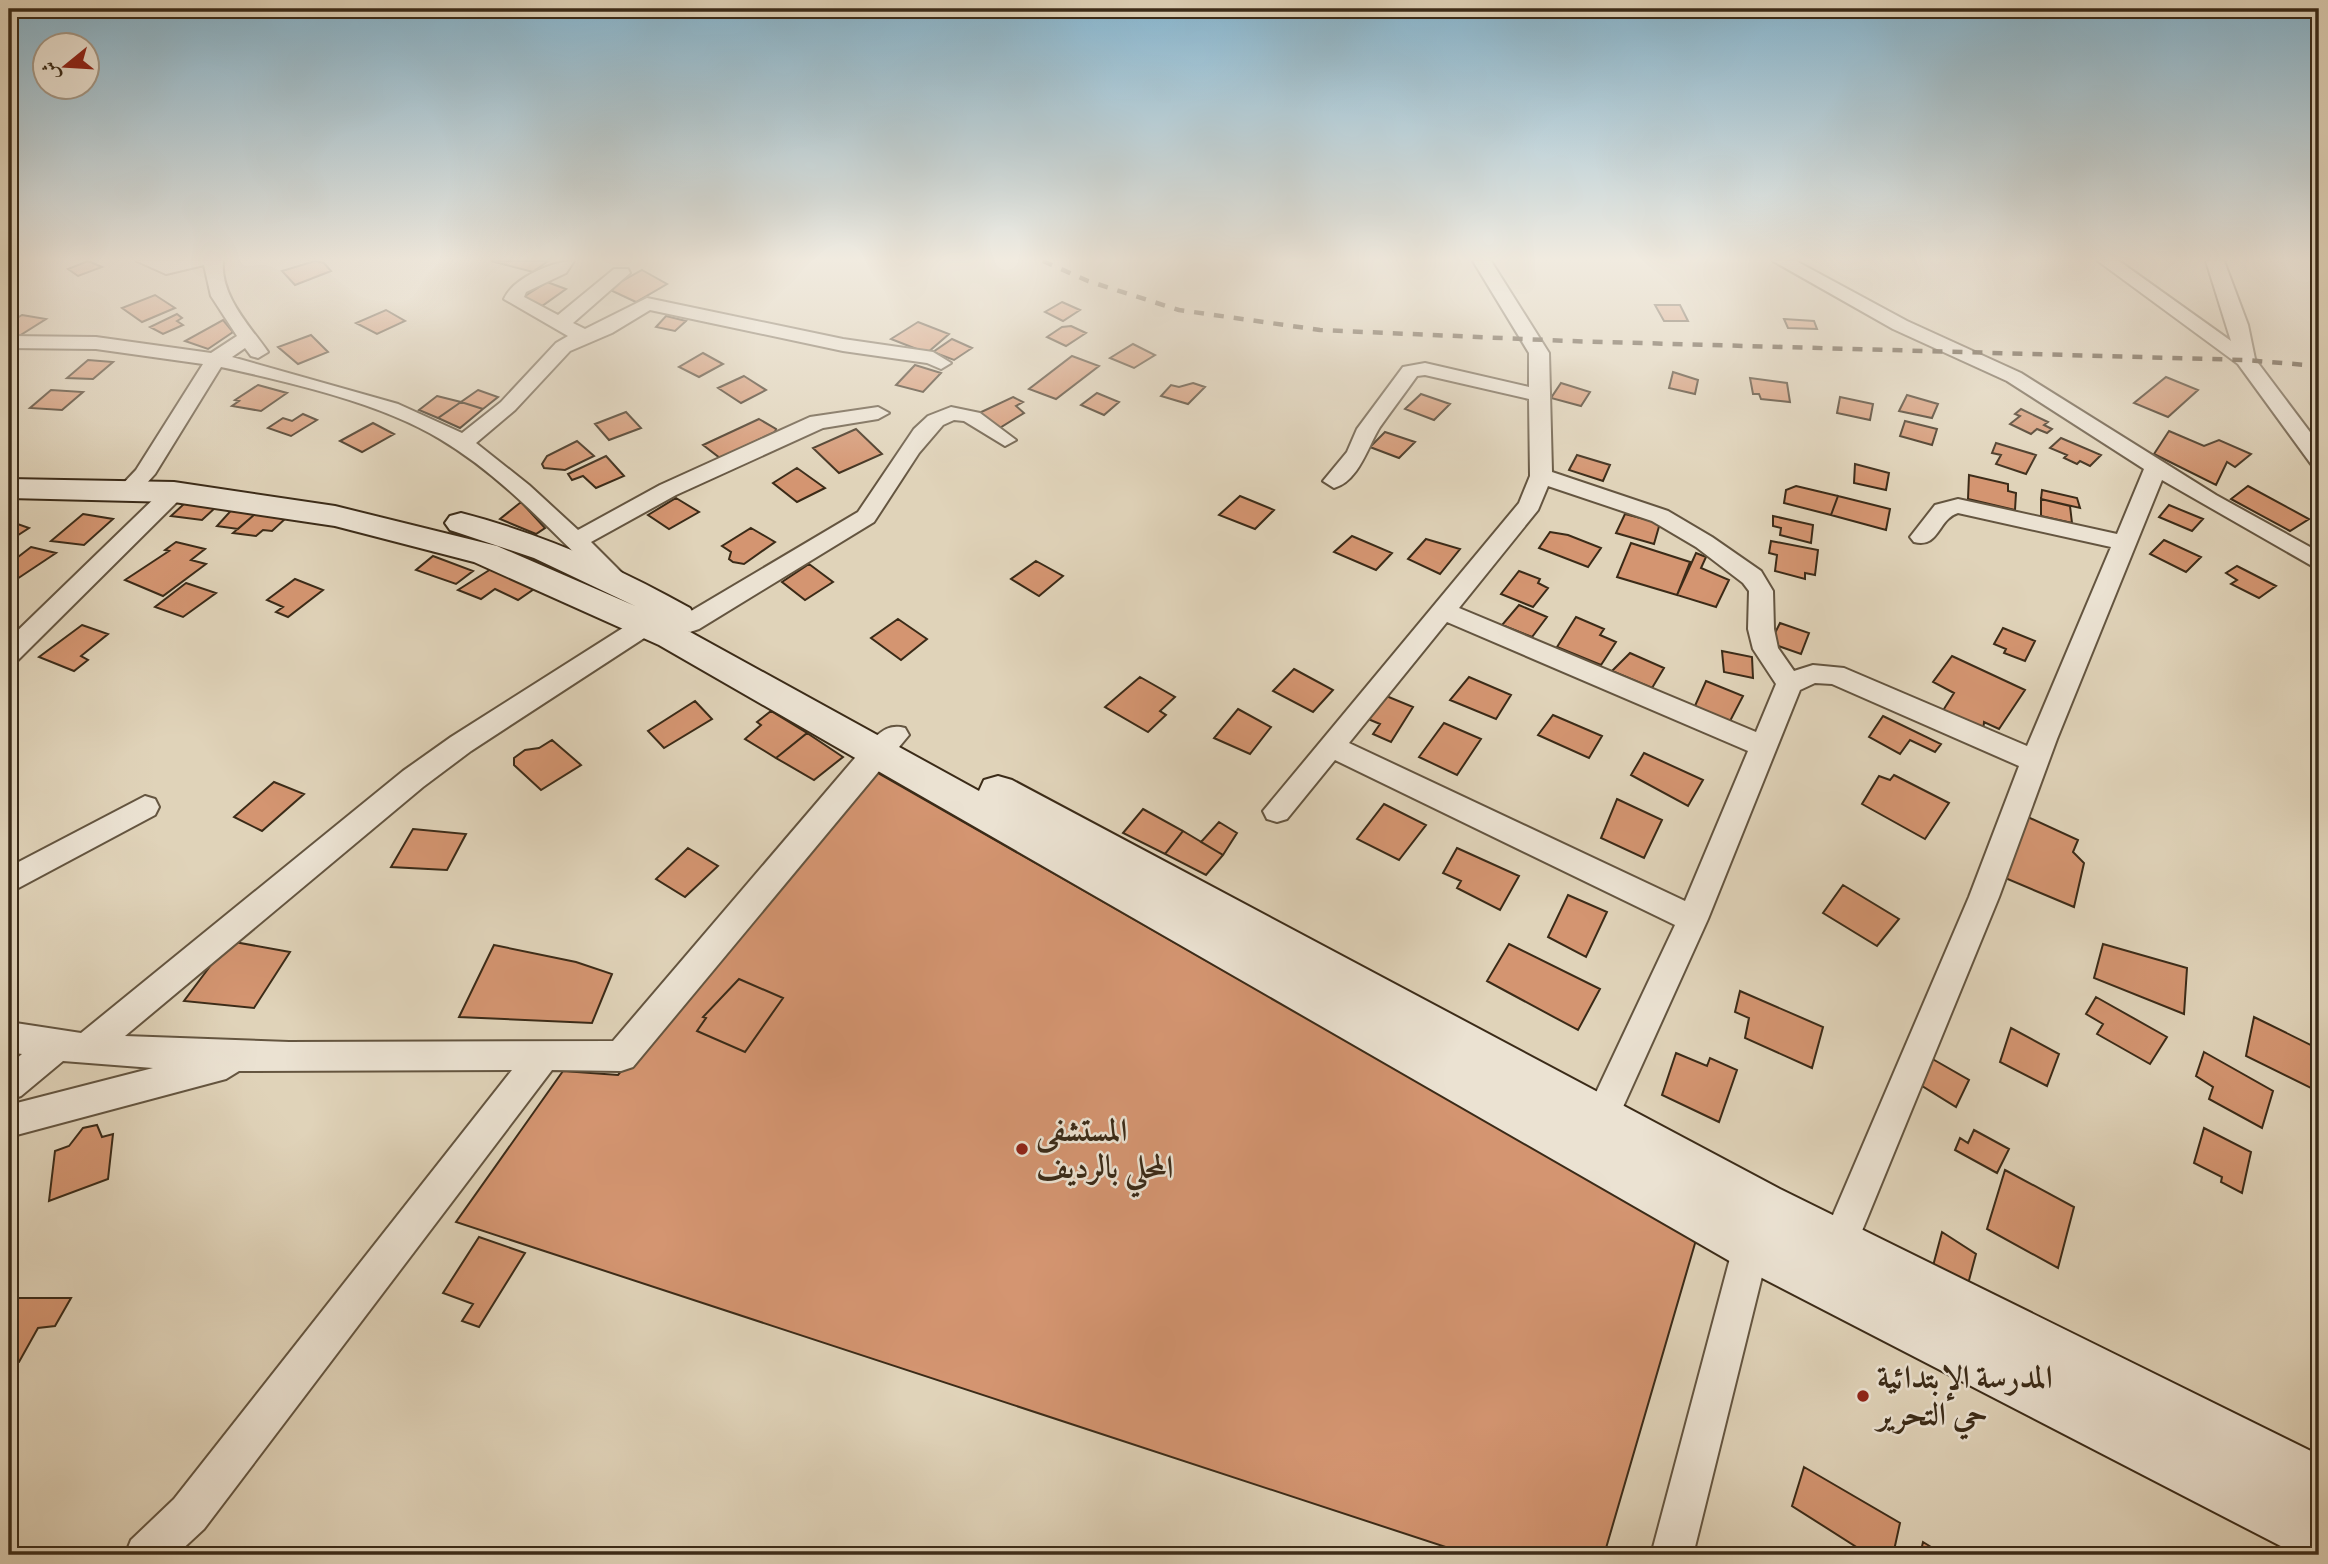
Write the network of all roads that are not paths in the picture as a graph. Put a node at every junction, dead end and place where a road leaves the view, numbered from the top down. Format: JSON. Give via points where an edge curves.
{"nodes":[{"id":1,"x":246,"y":334,"type":"edge"},
{"id":2,"x":579,"y":334,"type":"edge"},
{"id":3,"x":589,"y":334,"type":"edge"},
{"id":4,"x":792,"y":334,"type":"edge"},
{"id":5,"x":1527,"y":334,"type":"edge"},
{"id":6,"x":1920,"y":334,"type":"edge"},
{"id":7,"x":2209,"y":334,"type":"edge"},
{"id":8,"x":2240,"y":334,"type":"edge"},
{"id":9,"x":583,"y":336,"type":"junction"},
{"id":10,"x":248,"y":337,"type":"junction"},
{"id":11,"x":9,"y":341,"type":"edge"},
{"id":12,"x":217,"y":358,"type":"junction"},
{"id":13,"x":2245,"y":360,"type":"junction"},
{"id":14,"x":941,"y":363,"type":"dead end"},
{"id":15,"x":269,"y":369,"type":"junction"},
{"id":16,"x":1539,"y":395,"type":"junction"},
{"id":17,"x":878,"y":413,"type":"dead end"},
{"id":18,"x":1005,"y":440,"type":"dead end"},
{"id":19,"x":462,"y":444,"type":"junction"},
{"id":20,"x":2319,"y":459,"type":"edge"},
{"id":21,"x":2156,"y":467,"type":"junction"},
{"id":22,"x":9,"y":474,"type":"edge"},
{"id":23,"x":1541,"y":476,"type":"junction"},
{"id":24,"x":1334,"y":481,"type":"dead end"},
{"id":25,"x":149,"y":485,"type":"junction"},
{"id":26,"x":9,"y":488,"type":"edge"},
{"id":27,"x":1922,"y":537,"type":"dead end"},
{"id":28,"x":575,"y":541,"type":"junction"},
{"id":29,"x":2125,"y":543,"type":"junction"},
{"id":30,"x":2319,"y":562,"type":"edge"},
{"id":31,"x":618,"y":581,"type":"junction"},
{"id":32,"x":1444,"y":611,"type":"junction"},
{"id":33,"x":690,"y":623,"type":"junction"},
{"id":34,"x":646,"y":625,"type":"junction"},
{"id":35,"x":9,"y":654,"type":"edge"},
{"id":36,"x":1789,"y":684,"type":"junction"},
{"id":37,"x":886,"y":744,"type":"junction"},
{"id":38,"x":1331,"y":746,"type":"junction"},
{"id":39,"x":1762,"y":746,"type":"junction"},
{"id":40,"x":2034,"y":761,"type":"junction"},
{"id":41,"x":145,"y":807,"type":"dead end"},
{"id":42,"x":1278,"y":811,"type":"dead end"},
{"id":43,"x":9,"y":881,"type":"edge"},
{"id":44,"x":1693,"y":919,"type":"junction"},
{"id":45,"x":9,"y":1037,"type":"edge"},
{"id":46,"x":71,"y":1048,"type":"junction"},
{"id":47,"x":544,"y":1054,"type":"junction"},
{"id":48,"x":253,"y":1057,"type":"junction"},
{"id":49,"x":9,"y":1085,"type":"edge"},
{"id":50,"x":1601,"y":1118,"type":"junction"},
{"id":51,"x":9,"y":1121,"type":"edge"},
{"id":52,"x":1757,"y":1225,"type":"junction"},
{"id":53,"x":1839,"y":1243,"type":"junction"},
{"id":54,"x":2319,"y":1485,"type":"edge"},
{"id":55,"x":2319,"y":1535,"type":"edge"},
{"id":56,"x":146,"y":1555,"type":"edge"},
{"id":57,"x":1672,"y":1555,"type":"edge"}],
"edges":[{"from":1,"to":10,"type":"street"},
{"from":2,"to":9,"type":"street"},
{"from":3,"to":9,"type":"street"},
{"from":4,"to":14,"type":"street"},
{"from":5,"to":16,"type":"street","via":[[1539,353]]},
{"from":6,"to":21,"type":"street","via":[[2014,377]]},
{"from":7,"to":13,"type":"street"},
{"from":8,"to":13,"type":"street"},
{"from":9,"to":19,"type":"street","via":[[563,347],[508,406]]},
{"from":10,"to":12,"type":"street"},
{"from":10,"to":15,"type":"street"},
{"from":11,"to":12,"type":"street","via":[[141,345]]},
{"from":12,"to":15,"type":"street"},
{"from":12,"to":25,"type":"street"},
{"from":13,"to":20,"type":"street"},
{"from":15,"to":19,"type":"street","via":[[416,418]]},
{"from":16,"to":23,"type":"street"},
{"from":16,"to":24,"type":"street","via":[[1425,369],[1410,371],[1368,429],[1357,454]]},
{"from":17,"to":28,"type":"street","via":[[818,422],[668,490]]},
{"from":18,"to":33,"type":"street","via":[[957,413],[928,426],[866,517]]},
{"from":19,"to":28,"type":"street"},
{"from":21,"to":29,"type":"street"},
{"from":21,"to":30,"type":"street"},
{"from":22,"to":25,"type":"main road"},
{"from":23,"to":32,"type":"street","via":[[1530,505]]},
{"from":23,"to":36,"type":"street","via":[[1660,516],[1746,572],[1761,591],[1760,629],[1766,649]]},
{"from":25,"to":26,"type":"main road"},
{"from":25,"to":31,"type":"main road","via":[[271,486],[431,514],[510,536]]},
{"from":25,"to":34,"type":"main road","via":[[335,516],[447,544],[497,559]]},
{"from":25,"to":35,"type":"street"},
{"from":27,"to":29,"type":"street","via":[[1942,510],[1958,506]]},
{"from":28,"to":31,"type":"street"},
{"from":29,"to":40,"type":"street"},
{"from":31,"to":33,"type":"main road"},
{"from":32,"to":38,"type":"street"},
{"from":32,"to":39,"type":"street"},
{"from":33,"to":37,"type":"main road"},
{"from":34,"to":37,"type":"main road"},
{"from":34,"to":46,"type":"street","via":[[413,779]]},
{"from":36,"to":39,"type":"street"},
{"from":36,"to":40,"type":"street","via":[[1814,674],[1835,675]]},
{"from":37,"to":47,"type":"street","via":[[621,1056]]},
{"from":37,"to":50,"type":"main road"},
{"from":37,"to":52,"type":"main road"},
{"from":38,"to":42,"type":"street"},
{"from":38,"to":44,"type":"street"},
{"from":39,"to":44,"type":"street"},
{"from":40,"to":53,"type":"street","via":[[1983,897]]},
{"from":41,"to":43,"type":"street"},
{"from":44,"to":50,"type":"street"},
{"from":45,"to":46,"type":"street"},
{"from":46,"to":48,"type":"street"},
{"from":46,"to":49,"type":"street"},
{"from":47,"to":48,"type":"street"},
{"from":47,"to":56,"type":"street","via":[[189,1514]]},
{"from":48,"to":51,"type":"street"},
{"from":50,"to":52,"type":"main road"},
{"from":52,"to":53,"type":"main road"},
{"from":52,"to":55,"type":"main road"},
{"from":52,"to":57,"type":"street"},
{"from":53,"to":54,"type":"main road"}]}
